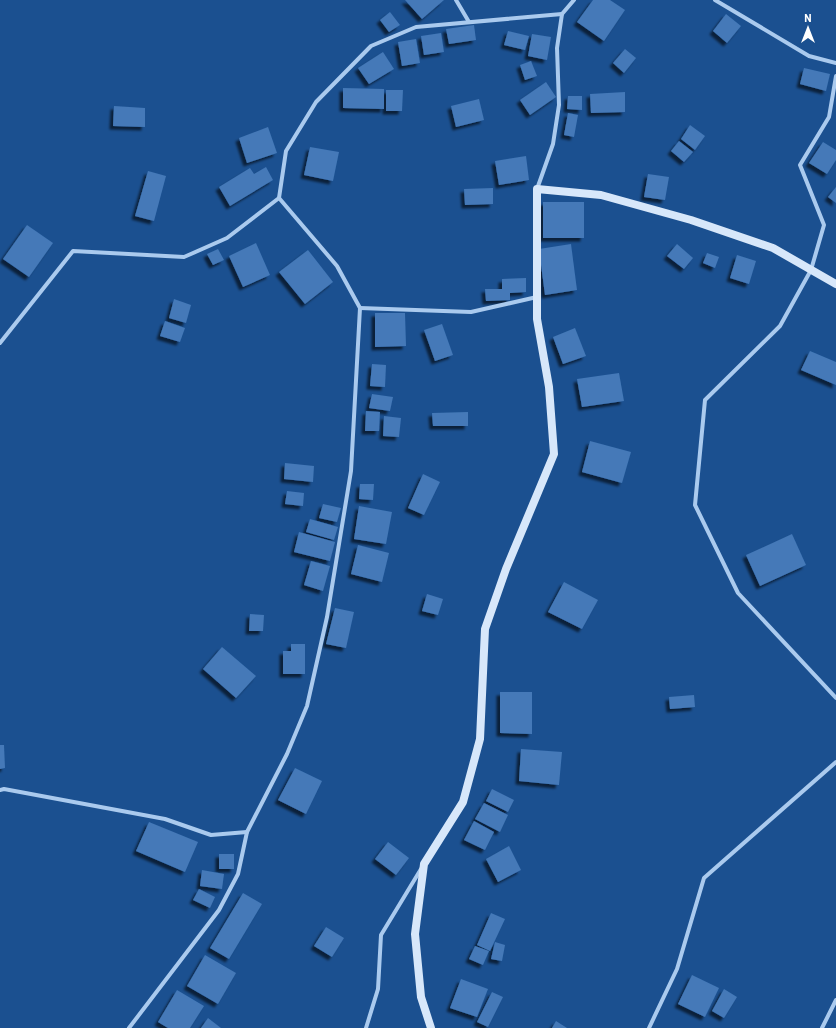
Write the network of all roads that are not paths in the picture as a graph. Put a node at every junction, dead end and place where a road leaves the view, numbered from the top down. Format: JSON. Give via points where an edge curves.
{"nodes":[{"id":1,"x":456,"y":0,"type":"edge"},
{"id":2,"x":574,"y":0,"type":"edge"},
{"id":3,"x":715,"y":0,"type":"edge"},
{"id":4,"x":562,"y":14,"type":"junction"},
{"id":5,"x":469,"y":22,"type":"junction"},
{"id":6,"x":836,"y":63,"type":"edge"},
{"id":7,"x":836,"y":76,"type":"edge"},
{"id":8,"x":537,"y":189,"type":"junction"},
{"id":9,"x":279,"y":198,"type":"junction"},
{"id":10,"x":811,"y":270,"type":"junction"},
{"id":11,"x":836,"y":284,"type":"edge"},
{"id":12,"x":537,"y":297,"type":"junction"},
{"id":13,"x":360,"y":308,"type":"junction"},
{"id":14,"x":0,"y":343,"type":"edge"},
{"id":15,"x":836,"y":698,"type":"edge"},
{"id":16,"x":836,"y":762,"type":"edge"},
{"id":17,"x":0,"y":790,"type":"edge"},
{"id":18,"x":247,"y":832,"type":"junction"},
{"id":19,"x":424,"y":864,"type":"junction"},
{"id":20,"x":836,"y":1000,"type":"edge"},
{"id":21,"x":129,"y":1028,"type":"edge"},
{"id":22,"x":366,"y":1028,"type":"edge"},
{"id":23,"x":431,"y":1028,"type":"edge"},
{"id":24,"x":649,"y":1028,"type":"edge"},
{"id":25,"x":822,"y":1028,"type":"edge"}],
"edges":[{"from":1,"to":5,"type":"street"},
{"from":2,"to":4,"type":"street"},
{"from":3,"to":6,"type":"street","via":[[809,56]]},
{"from":4,"to":5,"type":"street"},
{"from":4,"to":8,"type":"street","via":[[557,48],[559,105],[553,144]]},
{"from":5,"to":9,"type":"street","via":[[416,27],[371,46],[316,102],[286,151]]},
{"from":7,"to":10,"type":"street","via":[[829,117],[800,165],[824,225]]},
{"from":8,"to":10,"type":"street","via":[[601,195],[691,220],[773,248]]},
{"from":8,"to":12,"type":"street"},
{"from":9,"to":13,"type":"street","via":[[337,266]]},
{"from":9,"to":14,"type":"street","via":[[226,238],[184,257],[73,251]]},
{"from":10,"to":11,"type":"street"},
{"from":10,"to":15,"type":"street","via":[[780,326],[705,400],[695,505],[738,593]]},
{"from":12,"to":13,"type":"street","via":[[471,312]]},
{"from":12,"to":19,"type":"street","via":[[537,319],[550,387],[554,454],[506,569],[485,629],[480,739],[463,802]]},
{"from":13,"to":18,"type":"street","via":[[351,471],[327,616],[307,706],[287,754]]},
{"from":16,"to":24,"type":"street","via":[[704,878],[677,969]]},
{"from":17,"to":18,"type":"street","via":[[165,819],[211,835]]},
{"from":18,"to":21,"type":"street","via":[[238,874],[219,910]]},
{"from":19,"to":22,"type":"street","via":[[381,935],[378,989]]},
{"from":19,"to":23,"type":"street","via":[[415,934],[421,997]]},
{"from":20,"to":25,"type":"street"}]}
